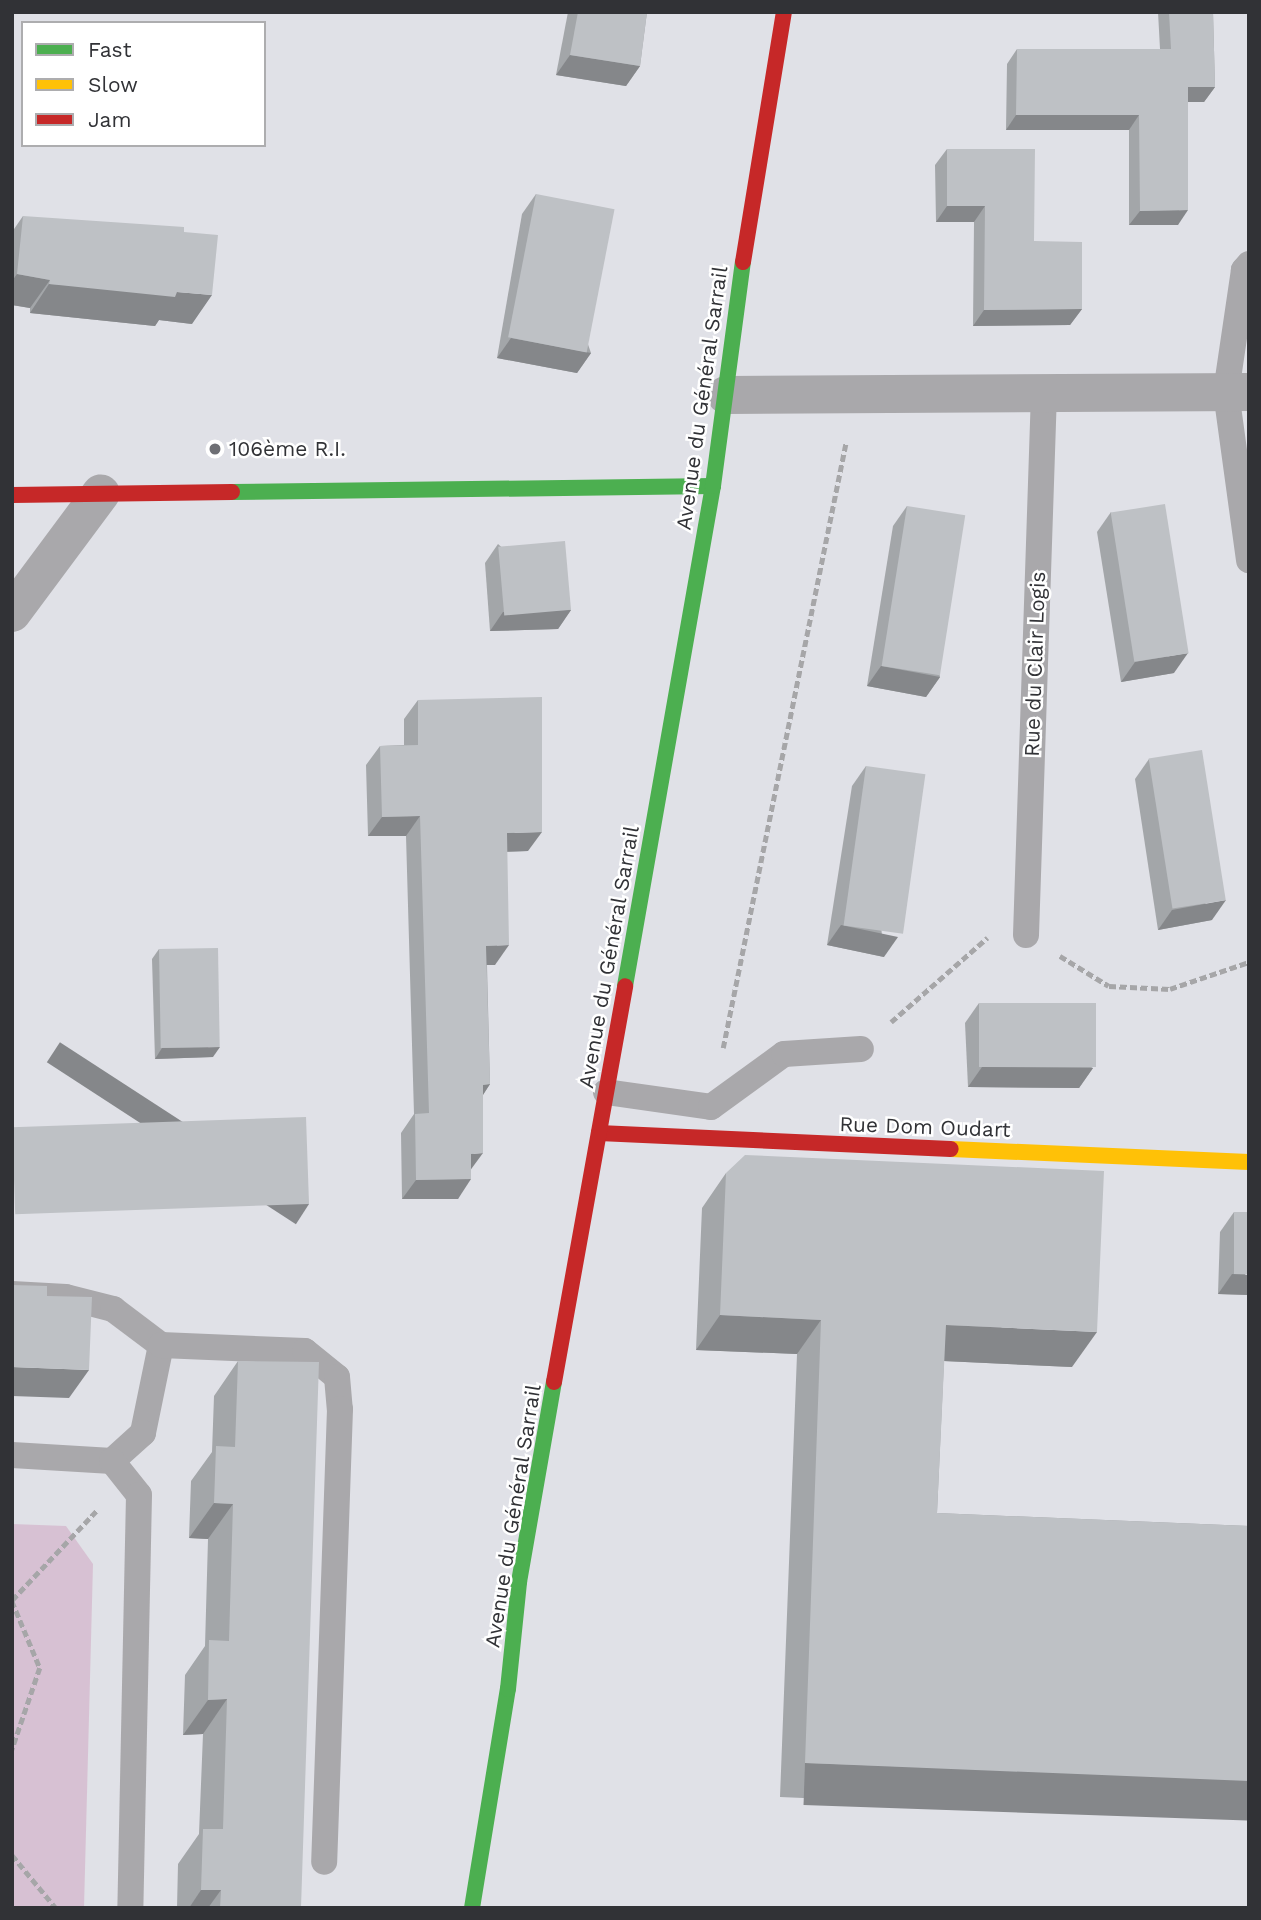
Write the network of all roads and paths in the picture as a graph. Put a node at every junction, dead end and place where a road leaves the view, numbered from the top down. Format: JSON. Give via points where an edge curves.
{"nodes":[{"id":1,"x":784,"y":12,"type":"edge"},
{"id":2,"x":1249,"y":264,"type":"edge"},
{"id":3,"x":1238,"y":392,"type":"edge"},
{"id":4,"x":1044,"y":393,"type":"junction"},
{"id":5,"x":855,"y":394,"type":"junction"},
{"id":6,"x":726,"y":395,"type":"junction"},
{"id":7,"x":713,"y":486,"type":"junction"},
{"id":8,"x":101,"y":493,"type":"junction"},
{"id":9,"x":12,"y":495,"type":"edge"},
{"id":10,"x":1249,"y":560,"type":"edge"},
{"id":11,"x":12,"y":613,"type":"edge"},
{"id":12,"x":1026,"y":935,"type":"junction"},
{"id":13,"x":1249,"y":962,"type":"edge"},
{"id":14,"x":861,"y":1049,"type":"joint"},
{"id":15,"x":606,"y":1092,"type":"junction"},
{"id":16,"x":711,"y":1107,"type":"junction"},
{"id":17,"x":599,"y":1133,"type":"junction"},
{"id":18,"x":1249,"y":1161,"type":"edge"},
{"id":19,"x":12,"y":1294,"type":"edge"},
{"id":20,"x":161,"y":1345,"type":"junction"},
{"id":21,"x":12,"y":1455,"type":"edge"},
{"id":22,"x":119,"y":1470,"type":"junction"},
{"id":23,"x":12,"y":1601,"type":"edge"},
{"id":24,"x":12,"y":1750,"type":"edge"},
{"id":25,"x":12,"y":1856,"type":"edge"},
{"id":26,"x":324,"y":1862,"type":"dead end"},
{"id":27,"x":56,"y":1908,"type":"edge"},
{"id":28,"x":130,"y":1908,"type":"edge"},
{"id":29,"x":472,"y":1908,"type":"edge"}],
"edges":[{"from":1,"to":6,"type":"main road","name":"Avenue du Général Sarrail","via":[[737,295]]},
{"from":2,"to":3,"type":"lane","via":[[1244,270]]},
{"from":3,"to":4,"type":"street"},
{"from":3,"to":10,"type":"lane"},
{"from":4,"to":5,"type":"street"},
{"from":4,"to":12,"type":"lane","name":"Rue du Clair Logis"},
{"from":5,"to":6,"type":"street"},
{"from":5,"to":16,"type":"path"},
{"from":6,"to":7,"type":"main road","name":"Avenue du Général Sarrail"},
{"from":7,"to":8,"type":"main road"},
{"from":7,"to":15,"type":"main road","name":"Avenue du Général Sarrail"},
{"from":8,"to":9,"type":"main road"},
{"from":8,"to":11,"type":"street"},
{"from":12,"to":13,"type":"path","via":[[1109,986],[1170,989]]},
{"from":12,"to":14,"type":"path","via":[[984,938]]},
{"from":14,"to":16,"type":"lane","via":[[784,1054]]},
{"from":15,"to":16,"type":"lane"},
{"from":15,"to":17,"type":"main road","name":"Avenue du Général Sarrail"},
{"from":17,"to":18,"type":"main road","name":"Rue Dom Oudart"},
{"from":17,"to":29,"type":"main road","name":"Avenue du Général Sarrail","via":[[519,1582],[508,1689]]},
{"from":19,"to":20,"type":"lane","via":[[66,1297],[113,1309]]},
{"from":20,"to":22,"type":"lane","via":[[143,1433]]},
{"from":20,"to":26,"type":"lane","via":[[305,1351],[337,1377],[340,1409]]},
{"from":21,"to":22,"type":"lane"},
{"from":22,"to":23,"type":"path"},
{"from":22,"to":28,"type":"lane","via":[[139,1495]]},
{"from":23,"to":24,"type":"path","via":[[40,1668]]},
{"from":25,"to":27,"type":"path"}]}
